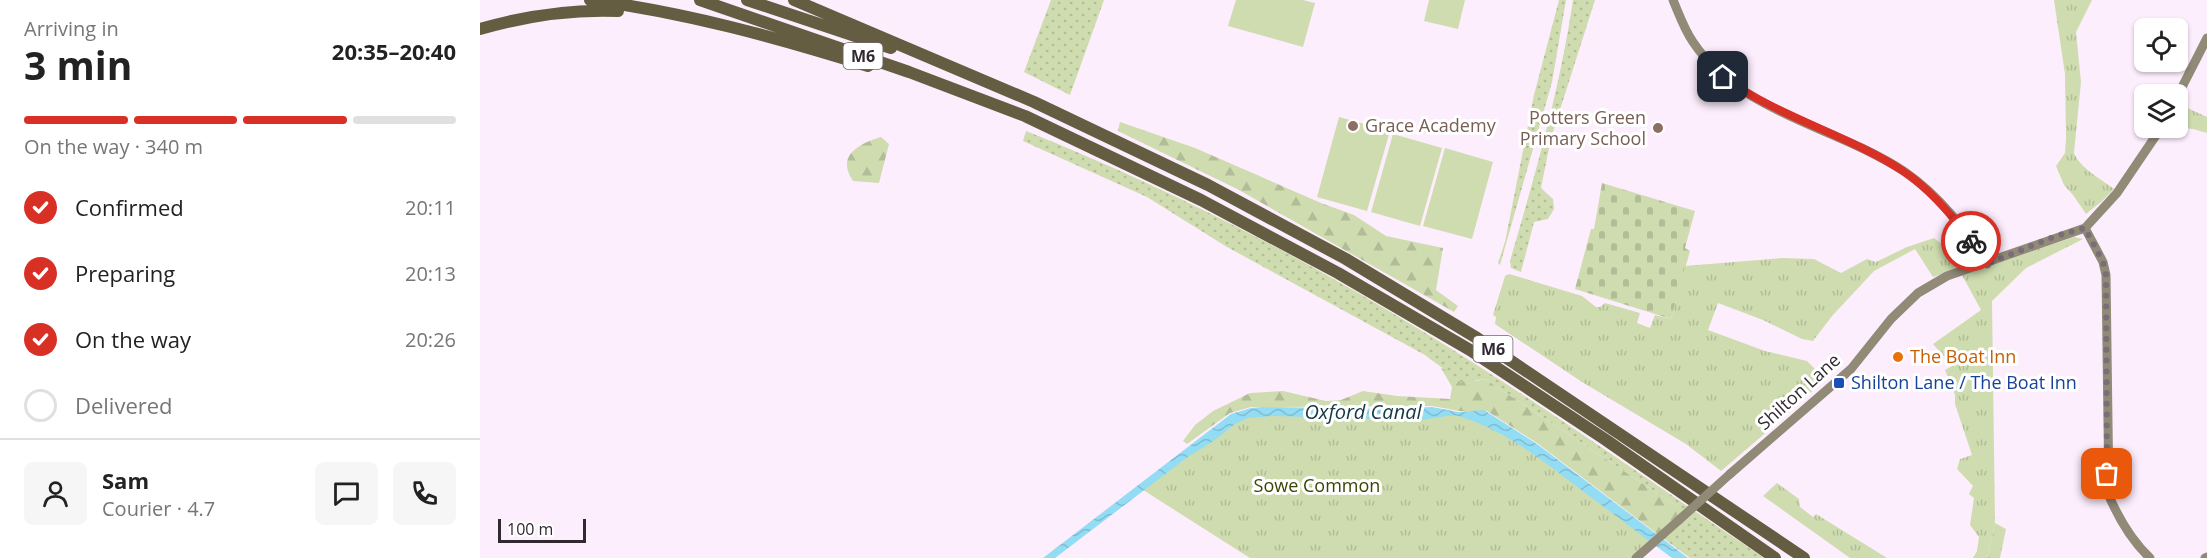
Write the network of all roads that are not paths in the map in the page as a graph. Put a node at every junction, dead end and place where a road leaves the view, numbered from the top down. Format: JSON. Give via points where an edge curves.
{"nodes":[{"id":1,"x":590,"y":0,"type":"edge"},
{"id":2,"x":700,"y":0,"type":"edge"},
{"id":3,"x":747,"y":0,"type":"edge"},
{"id":4,"x":794,"y":0,"type":"edge"},
{"id":5,"x":1673,"y":0,"type":"edge"},
{"id":6,"x":708,"y":23,"type":"junction"},
{"id":7,"x":480,"y":29,"type":"edge"},
{"id":8,"x":2207,"y":38,"type":"edge"},
{"id":9,"x":2184,"y":84,"type":"edge"},
{"id":10,"x":1034,"y":102,"type":"junction"},
{"id":11,"x":1025,"y":116,"type":"junction"},
{"id":12,"x":2154,"y":138,"type":"edge"},
{"id":13,"x":2085,"y":228,"type":"junction"},
{"id":14,"x":1987,"y":264,"type":"junction"},
{"id":15,"x":1636,"y":558,"type":"edge"},
{"id":16,"x":1775,"y":558,"type":"edge"},
{"id":17,"x":1804,"y":558,"type":"edge"},
{"id":18,"x":2150,"y":558,"type":"edge"}],
"edges":[{"from":1,"to":6,"type":"highway"},
{"from":2,"to":11,"type":"highway","number":"M6"},
{"from":3,"to":10,"type":"highway","number":"M6","via":[[914,56]]},
{"from":4,"to":10,"type":"highway"},
{"from":5,"to":14,"type":"street","via":[[1694,44],[1723,77],[1751,96],[1904,172],[1951,215]]},
{"from":6,"to":7,"type":"highway","via":[[596,10],[538,15]]},
{"from":6,"to":11,"type":"highway","via":[[788,41]]},
{"from":8,"to":9,"type":"street"},
{"from":10,"to":17,"type":"highway","number":"M6","via":[[1208,186],[1346,259],[1477,338]]},
{"from":11,"to":16,"type":"highway","number":"M6","via":[[1201,200],[1470,350]]},
{"from":12,"to":13,"type":"street","via":[[2117,193]]},
{"from":13,"to":14,"type":"street","name":"Shilton Lane"},
{"from":13,"to":18,"type":"street","via":[[2106,275],[2109,496],[2123,524]]},
{"from":14,"to":15,"type":"street","name":"Shilton Lane","bridge":true,"via":[[1947,276],[1909,300],[1851,369]]}]}
